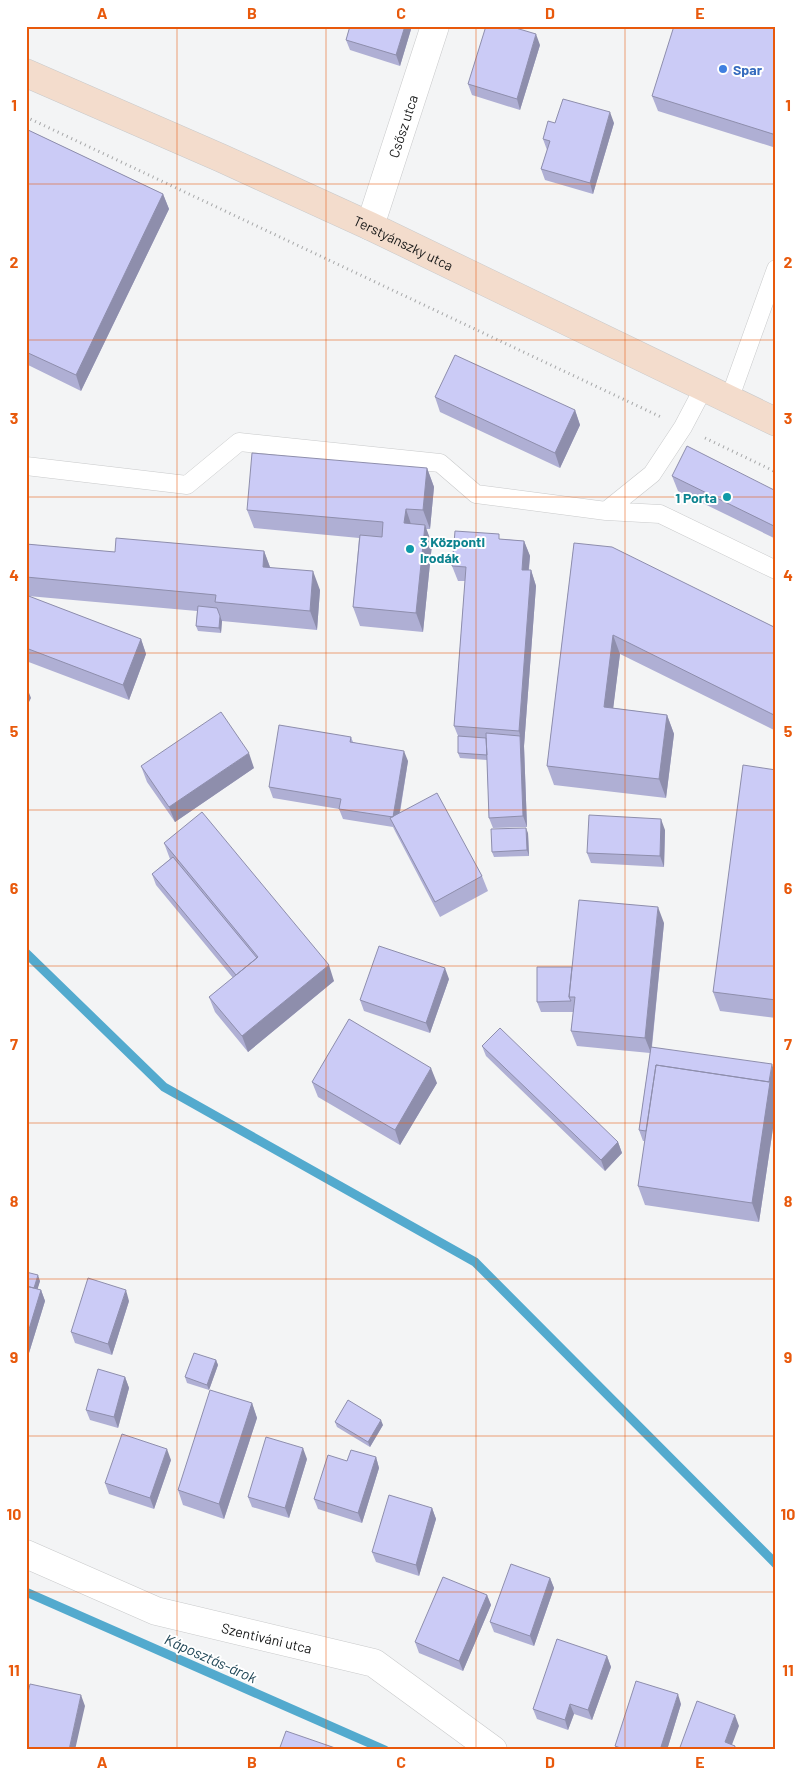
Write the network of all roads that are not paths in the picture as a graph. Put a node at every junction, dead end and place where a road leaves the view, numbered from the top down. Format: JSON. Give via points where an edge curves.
{"nodes":[{"id":1,"x":435,"y":26,"type":"edge"},
{"id":2,"x":26,"y":73,"type":"edge"},
{"id":3,"x":370,"y":226,"type":"junction"},
{"id":4,"x":776,"y":269,"type":"edge"},
{"id":5,"x":703,"y":388,"type":"junction"},
{"id":6,"x":729,"y":400,"type":"junction"},
{"id":7,"x":776,"y":422,"type":"edge"},
{"id":8,"x":26,"y":466,"type":"edge"},
{"id":9,"x":606,"y":511,"type":"junction"},
{"id":10,"x":776,"y":570,"type":"edge"},
{"id":11,"x":26,"y":1554,"type":"edge"},
{"id":12,"x":493,"y":1750,"type":"edge"}],
"edges":[{"from":1,"to":3,"type":"street","name":"Csősz utca"},
{"from":2,"to":3,"type":"main road","name":"Terstyánszky utca"},
{"from":3,"to":5,"type":"main road","name":"Terstyánszky utca"},
{"from":4,"to":6,"type":"lane"},
{"from":5,"to":6,"type":"main road","name":"Terstyánszky utca"},
{"from":5,"to":9,"type":"lane","via":[[683,427],[652,474]]},
{"from":6,"to":7,"type":"main road","name":"Terstyánszky utca"},
{"from":8,"to":9,"type":"lane","via":[[187,485],[239,442],[440,463],[476,494]]},
{"from":9,"to":10,"type":"lane","via":[[660,514]]},
{"from":11,"to":12,"type":"street","name":"Szentiváni utca","via":[[156,1611],[374,1663]]}]}
